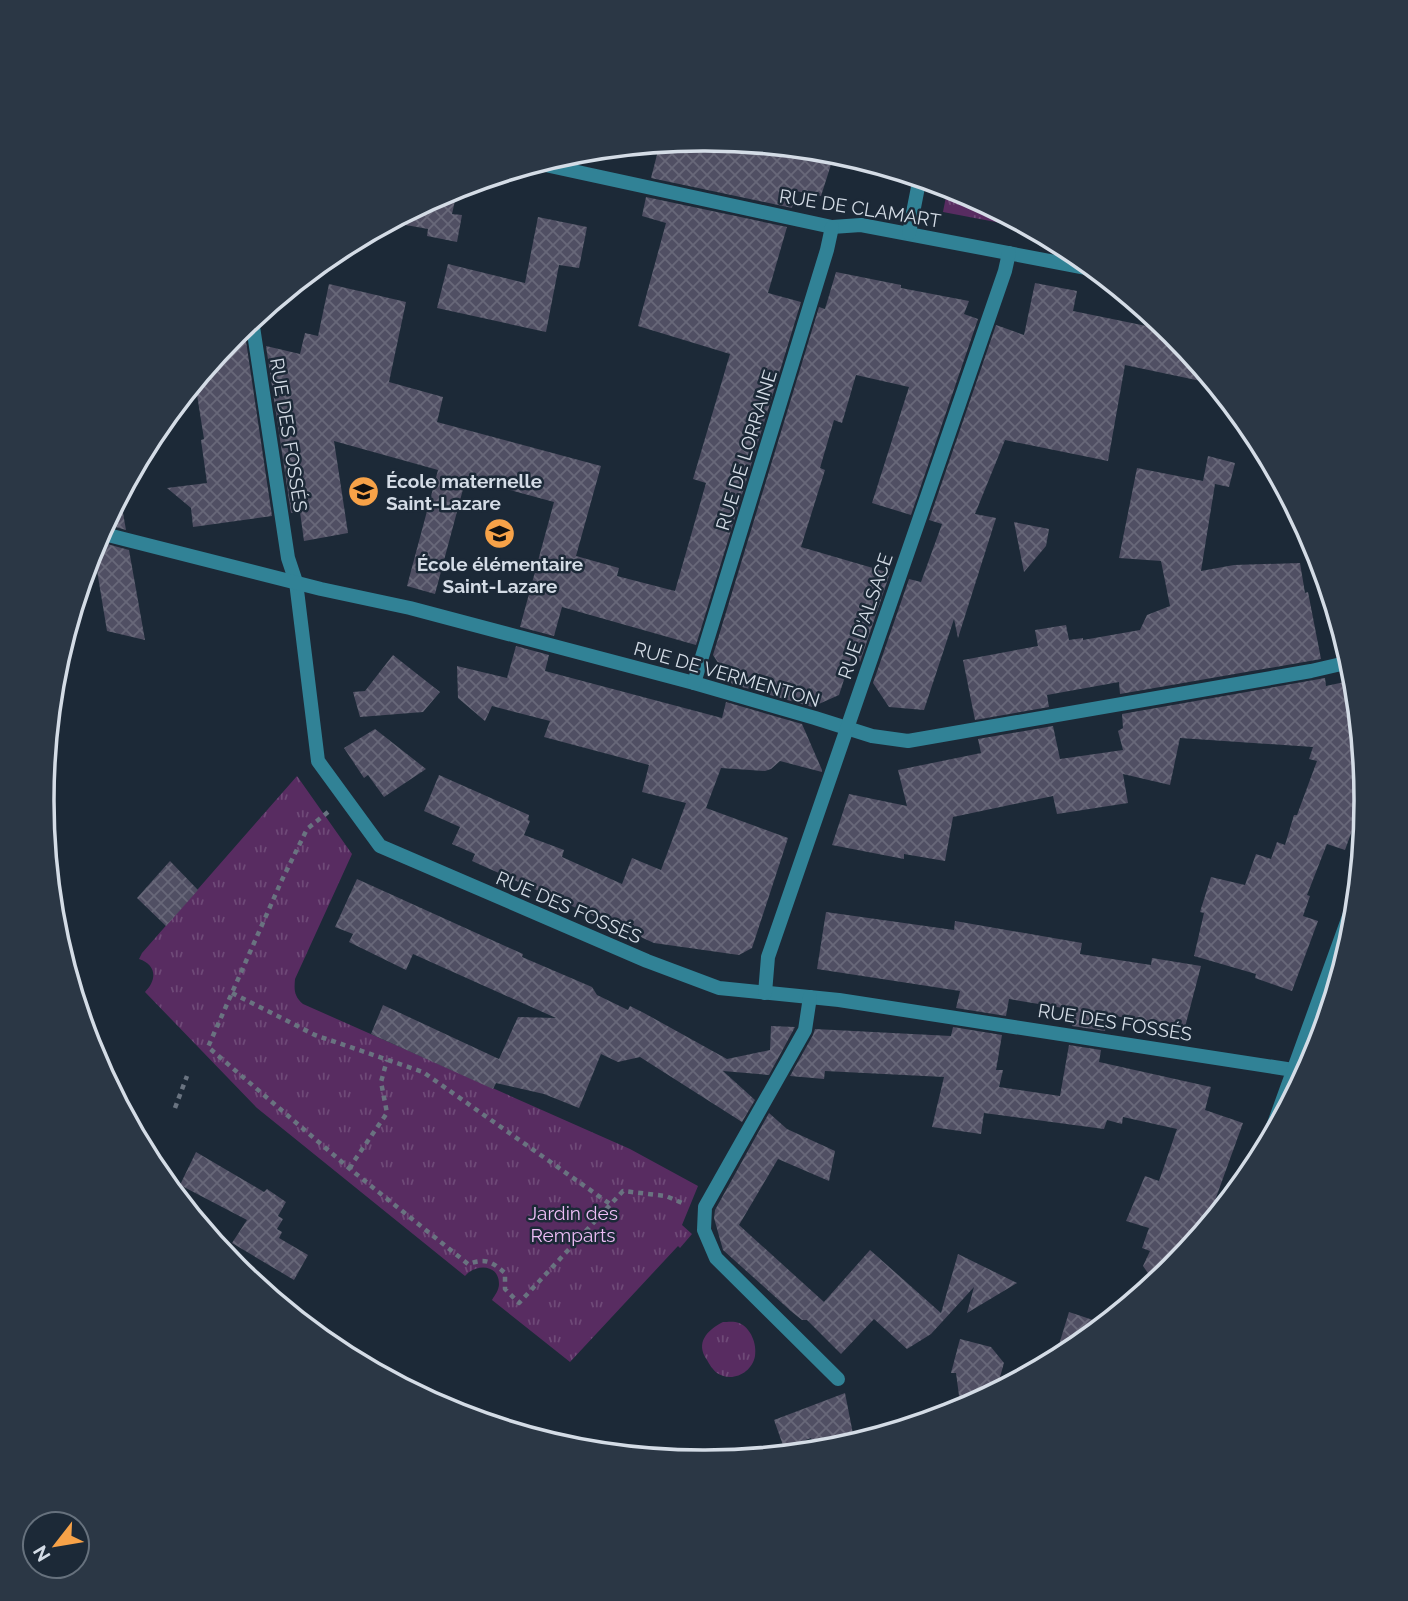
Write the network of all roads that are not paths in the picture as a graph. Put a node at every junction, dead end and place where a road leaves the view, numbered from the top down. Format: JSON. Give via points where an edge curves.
{"nodes":[{"id":1,"x":558,"y":168,"type":"edge"},
{"id":2,"x":917,"y":187,"type":"edge"},
{"id":3,"x":832,"y":227,"type":"junction"},
{"id":4,"x":909,"y":233,"type":"junction"},
{"id":5,"x":1009,"y":253,"type":"junction"},
{"id":6,"x":1072,"y":265,"type":"edge"},
{"id":7,"x":254,"y":333,"type":"edge"},
{"id":8,"x":111,"y":536,"type":"edge"},
{"id":9,"x":296,"y":582,"type":"junction"},
{"id":10,"x":1339,"y":665,"type":"edge"},
{"id":11,"x":694,"y":683,"type":"junction"},
{"id":12,"x":847,"y":728,"type":"junction"},
{"id":13,"x":1335,"y":954,"type":"edge"},
{"id":14,"x":765,"y":993,"type":"junction"},
{"id":15,"x":810,"y":997,"type":"junction"},
{"id":16,"x":1293,"y":1070,"type":"junction"},
{"id":17,"x":1286,"y":1090,"type":"edge"},
{"id":18,"x":838,"y":1379,"type":"dead end"}],
"edges":[{"from":1,"to":3,"type":"street","name":"RUE DE CLAMART"},
{"from":2,"to":4,"type":"street"},
{"from":3,"to":4,"type":"street","name":"RUE DE CLAMART","via":[[861,225]]},
{"from":3,"to":11,"type":"street","name":"RUE DE LORRAINE"},
{"from":4,"to":5,"type":"street","name":"RUE DE CLAMART"},
{"from":5,"to":6,"type":"street","name":"RUE DE CLAMART"},
{"from":5,"to":12,"type":"street","name":"RUE D'ALSACE"},
{"from":7,"to":9,"type":"street","name":"RUE DES FOSSÉS","via":[[288,558]]},
{"from":8,"to":9,"type":"street","name":"RUE DE VERMENTON"},
{"from":9,"to":11,"type":"street","name":"RUE DE VERMENTON"},
{"from":9,"to":14,"type":"street","name":"RUE DES FOSSÉS","via":[[318,761],[380,846],[647,961],[719,988]]},
{"from":10,"to":12,"type":"street","name":"RUE DE VERMENTON","via":[[908,741]]},
{"from":11,"to":12,"type":"street","name":"RUE DE VERMENTON"},
{"from":12,"to":14,"type":"street","name":"RUE D'ALSACE","via":[[768,957]]},
{"from":13,"to":16,"type":"street"},
{"from":14,"to":15,"type":"street","name":"RUE DES FOSSÉS"},
{"from":15,"to":16,"type":"street","name":"RUE DES FOSSÉS"},
{"from":15,"to":18,"type":"street","via":[[805,1030],[705,1208],[704,1230],[716,1258]]},
{"from":16,"to":17,"type":"street"}]}
